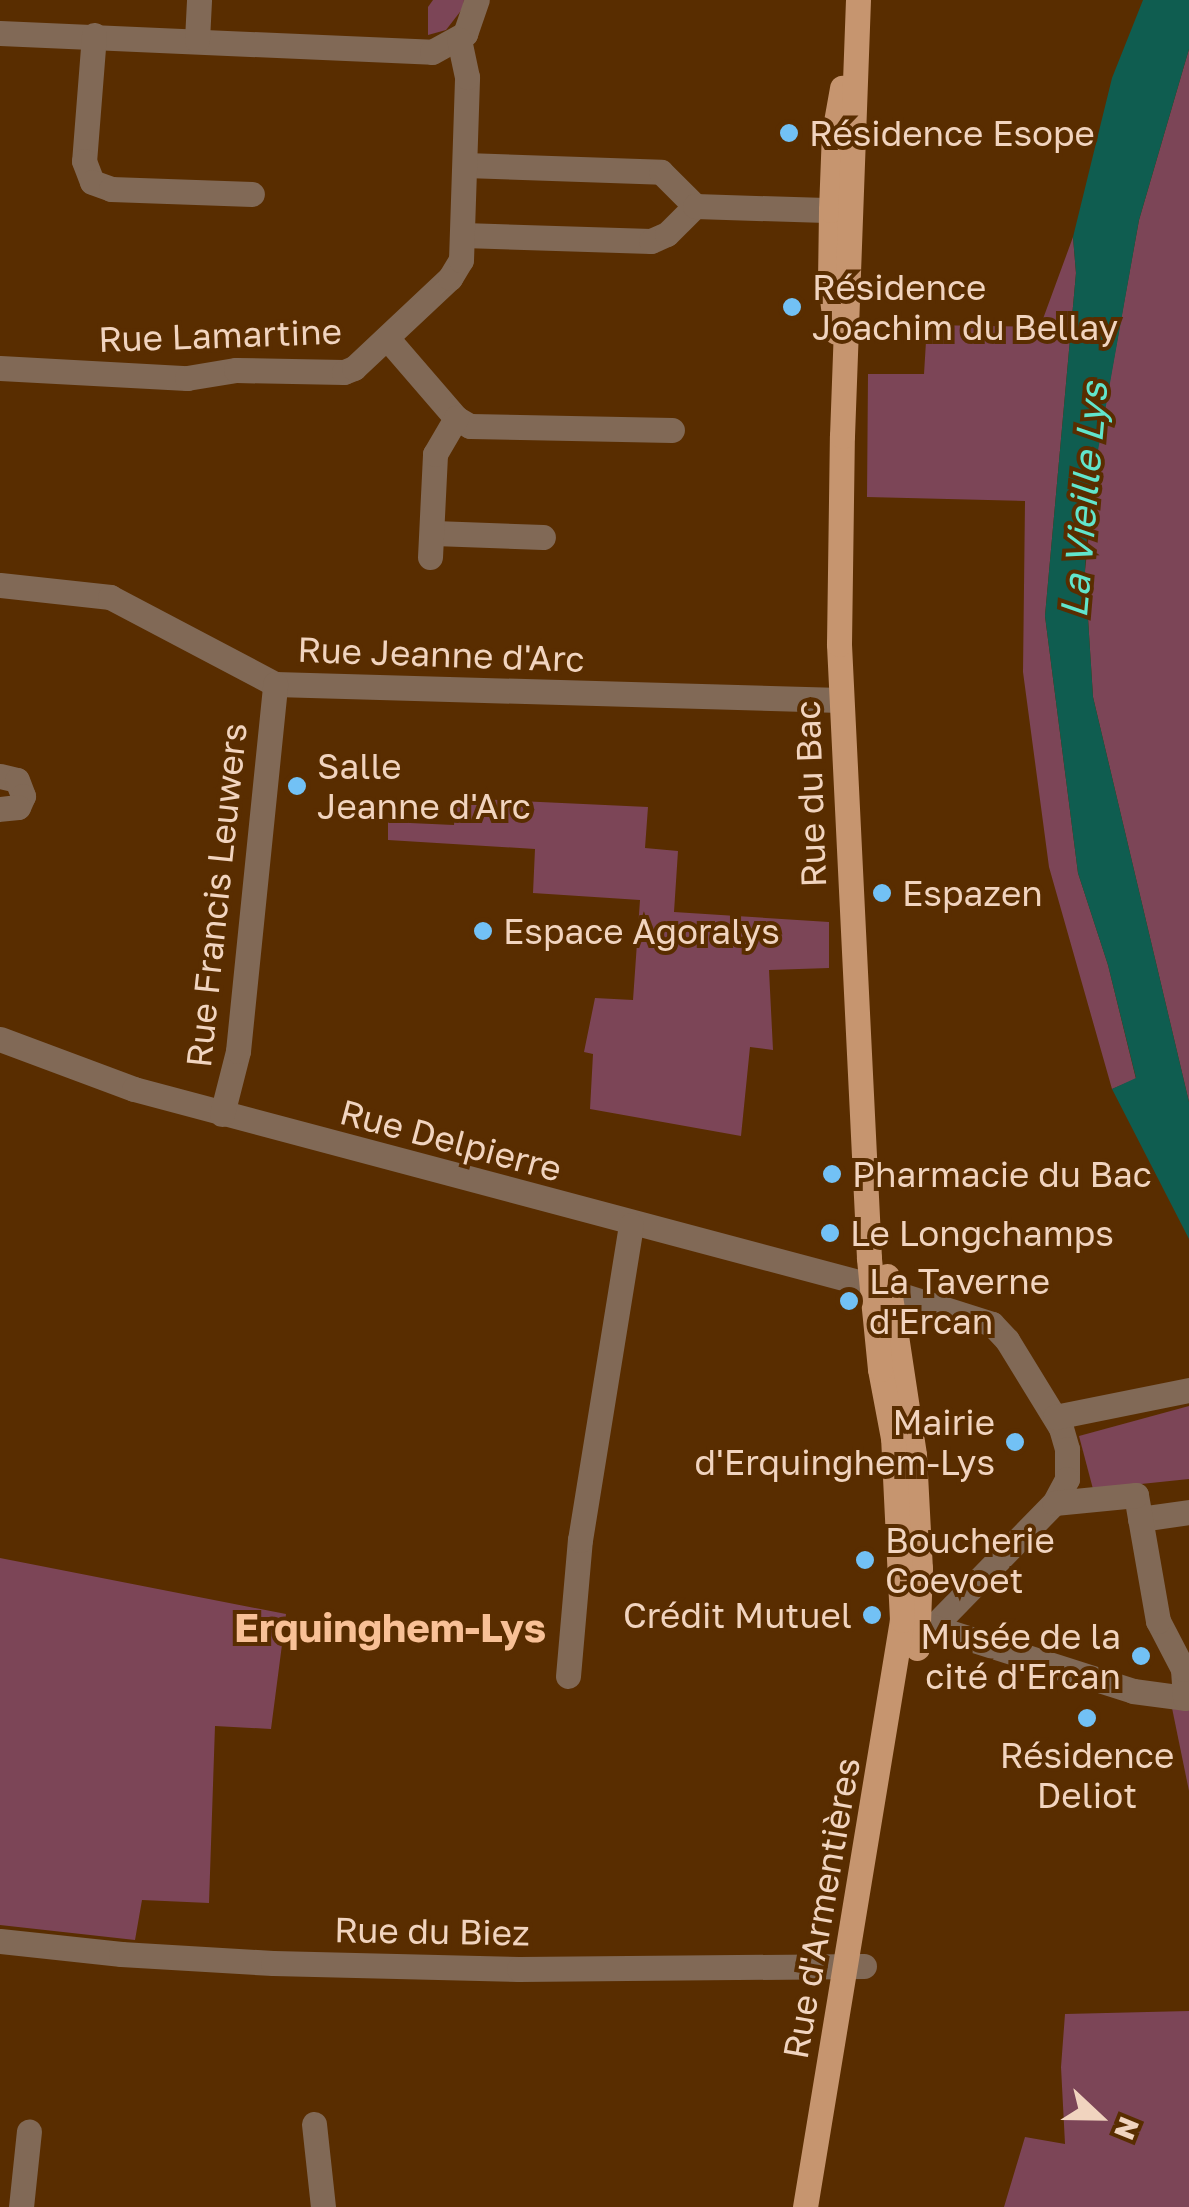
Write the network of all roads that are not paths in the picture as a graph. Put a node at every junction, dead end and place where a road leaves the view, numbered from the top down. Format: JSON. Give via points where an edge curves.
{"nodes":[{"id":1,"x":199,"y":0,"type":"edge"},
{"id":2,"x":477,"y":0,"type":"edge"},
{"id":3,"x":858,"y":0,"type":"edge"},
{"id":4,"x":0,"y":33,"type":"edge"},
{"id":5,"x":94,"y":36,"type":"junction"},
{"id":6,"x":197,"y":40,"type":"junction"},
{"id":7,"x":458,"y":40,"type":"junction"},
{"id":8,"x":465,"y":165,"type":"junction"},
{"id":9,"x":252,"y":194,"type":"dead end"},
{"id":10,"x":695,"y":206,"type":"junction"},
{"id":11,"x":841,"y":210,"type":"junction"},
{"id":12,"x":463,"y":235,"type":"junction"},
{"id":13,"x":387,"y":338,"type":"junction"},
{"id":14,"x":0,"y":368,"type":"edge"},
{"id":15,"x":456,"y":418,"type":"junction"},
{"id":16,"x":672,"y":430,"type":"dead end"},
{"id":17,"x":543,"y":537,"type":"dead end"},
{"id":18,"x":0,"y":586,"type":"edge"},
{"id":19,"x":274,"y":684,"type":"junction"},
{"id":20,"x":842,"y":700,"type":"junction"},
{"id":21,"x":0,"y":776,"type":"edge"},
{"id":22,"x":0,"y":809,"type":"edge"},
{"id":23,"x":0,"y":1039,"type":"edge"},
{"id":24,"x":222,"y":1114,"type":"junction"},
{"id":25,"x":631,"y":1225,"type":"junction"},
{"id":26,"x":880,"y":1288,"type":"junction"},
{"id":27,"x":1189,"y":1390,"type":"edge"},
{"id":28,"x":1056,"y":1418,"type":"junction"},
{"id":29,"x":1054,"y":1503,"type":"junction"},
{"id":30,"x":1189,"y":1512,"type":"edge"},
{"id":31,"x":1140,"y":1519,"type":"junction"},
{"id":32,"x":918,"y":1624,"type":"junction"},
{"id":33,"x":568,"y":1676,"type":"dead end"},
{"id":34,"x":0,"y":1941,"type":"edge"},
{"id":35,"x":856,"y":1966,"type":"junction"},
{"id":36,"x":314,"y":2124,"type":"dead end"},
{"id":37,"x":29,"y":2131,"type":"dead end"},
{"id":38,"x":21,"y":2207,"type":"edge"},
{"id":39,"x":323,"y":2207,"type":"edge"},
{"id":40,"x":805,"y":2207,"type":"edge"},
{"id":41,"x":822,"y":2207,"type":"edge"}],
"edges":[{"from":1,"to":6,"type":"street"},
{"from":2,"to":7,"type":"street","via":[[470,27]]},
{"from":3,"to":11,"type":"main road","name":"Rue du Bac","via":[[834,132]]},
{"from":4,"to":5,"type":"street"},
{"from":5,"to":6,"type":"street"},
{"from":5,"to":9,"type":"street","via":[[84,161],[92,182],[111,189]]},
{"from":6,"to":7,"type":"street","via":[[432,52]]},
{"from":7,"to":8,"type":"street","name":"Rue Lamartine","via":[[467,77]]},
{"from":8,"to":10,"type":"street","via":[[661,172]]},
{"from":8,"to":12,"type":"street","name":"Rue Lamartine"},
{"from":10,"to":11,"type":"street"},
{"from":10,"to":12,"type":"street","via":[[652,241]]},
{"from":11,"to":20,"type":"main road","name":"Rue du Bac","via":[[831,295],[842,436]]},
{"from":12,"to":13,"type":"street","name":"Rue Lamartine","via":[[455,272]]},
{"from":13,"to":14,"type":"street","name":"Rue Lamartine","via":[[344,372],[246,369],[196,378]]},
{"from":13,"to":15,"type":"street"},
{"from":15,"to":16,"type":"street","via":[[487,428]]},
{"from":15,"to":17,"type":"street","via":[[435,454],[432,545]]},
{"from":18,"to":19,"type":"street","name":"Rue Jeanne d'Arc","via":[[110,598]]},
{"from":19,"to":20,"type":"street","name":"Rue Jeanne d'Arc"},
{"from":19,"to":24,"type":"street","name":"Rue Francis Leuwers","via":[[238,1051]]},
{"from":20,"to":26,"type":"main road","name":"Rue du Bac","via":[[864,1148]]},
{"from":21,"to":22,"type":"street","via":[[17,780],[23,796],[18,807]]},
{"from":23,"to":24,"type":"street","name":"Rue Delpierre","via":[[99,1078]]},
{"from":24,"to":25,"type":"street","name":"Rue Delpierre"},
{"from":25,"to":26,"type":"street","name":"Rue Delpierre"},
{"from":25,"to":33,"type":"street","via":[[580,1540]]},
{"from":26,"to":28,"type":"street","name":"Rue Delpierre","via":[[992,1324]]},
{"from":26,"to":32,"type":"main road","name":"Rue d'Armentières","via":[[882,1380]]},
{"from":27,"to":28,"type":"street"},
{"from":28,"to":29,"type":"street","name":"Rue Delpierre","via":[[1069,1460]]},
{"from":29,"to":31,"type":"street","via":[[1136,1495]]},
{"from":29,"to":32,"type":"street"},
{"from":30,"to":31,"type":"street"},
{"from":31,"to":32,"type":"street","via":[[1158,1620],[1183,1668],[1185,1698],[1133,1691]]},
{"from":32,"to":35,"type":"main road","name":"Rue d'Armentières"},
{"from":34,"to":35,"type":"street","name":"Rue du Biez","via":[[273,1963]]},
{"from":35,"to":40,"type":"main road","name":"Rue d'Armentières"},
{"from":35,"to":41,"type":"main road","name":"Rue d'Armentières"},
{"from":36,"to":39,"type":"street"},
{"from":37,"to":38,"type":"street"}]}
